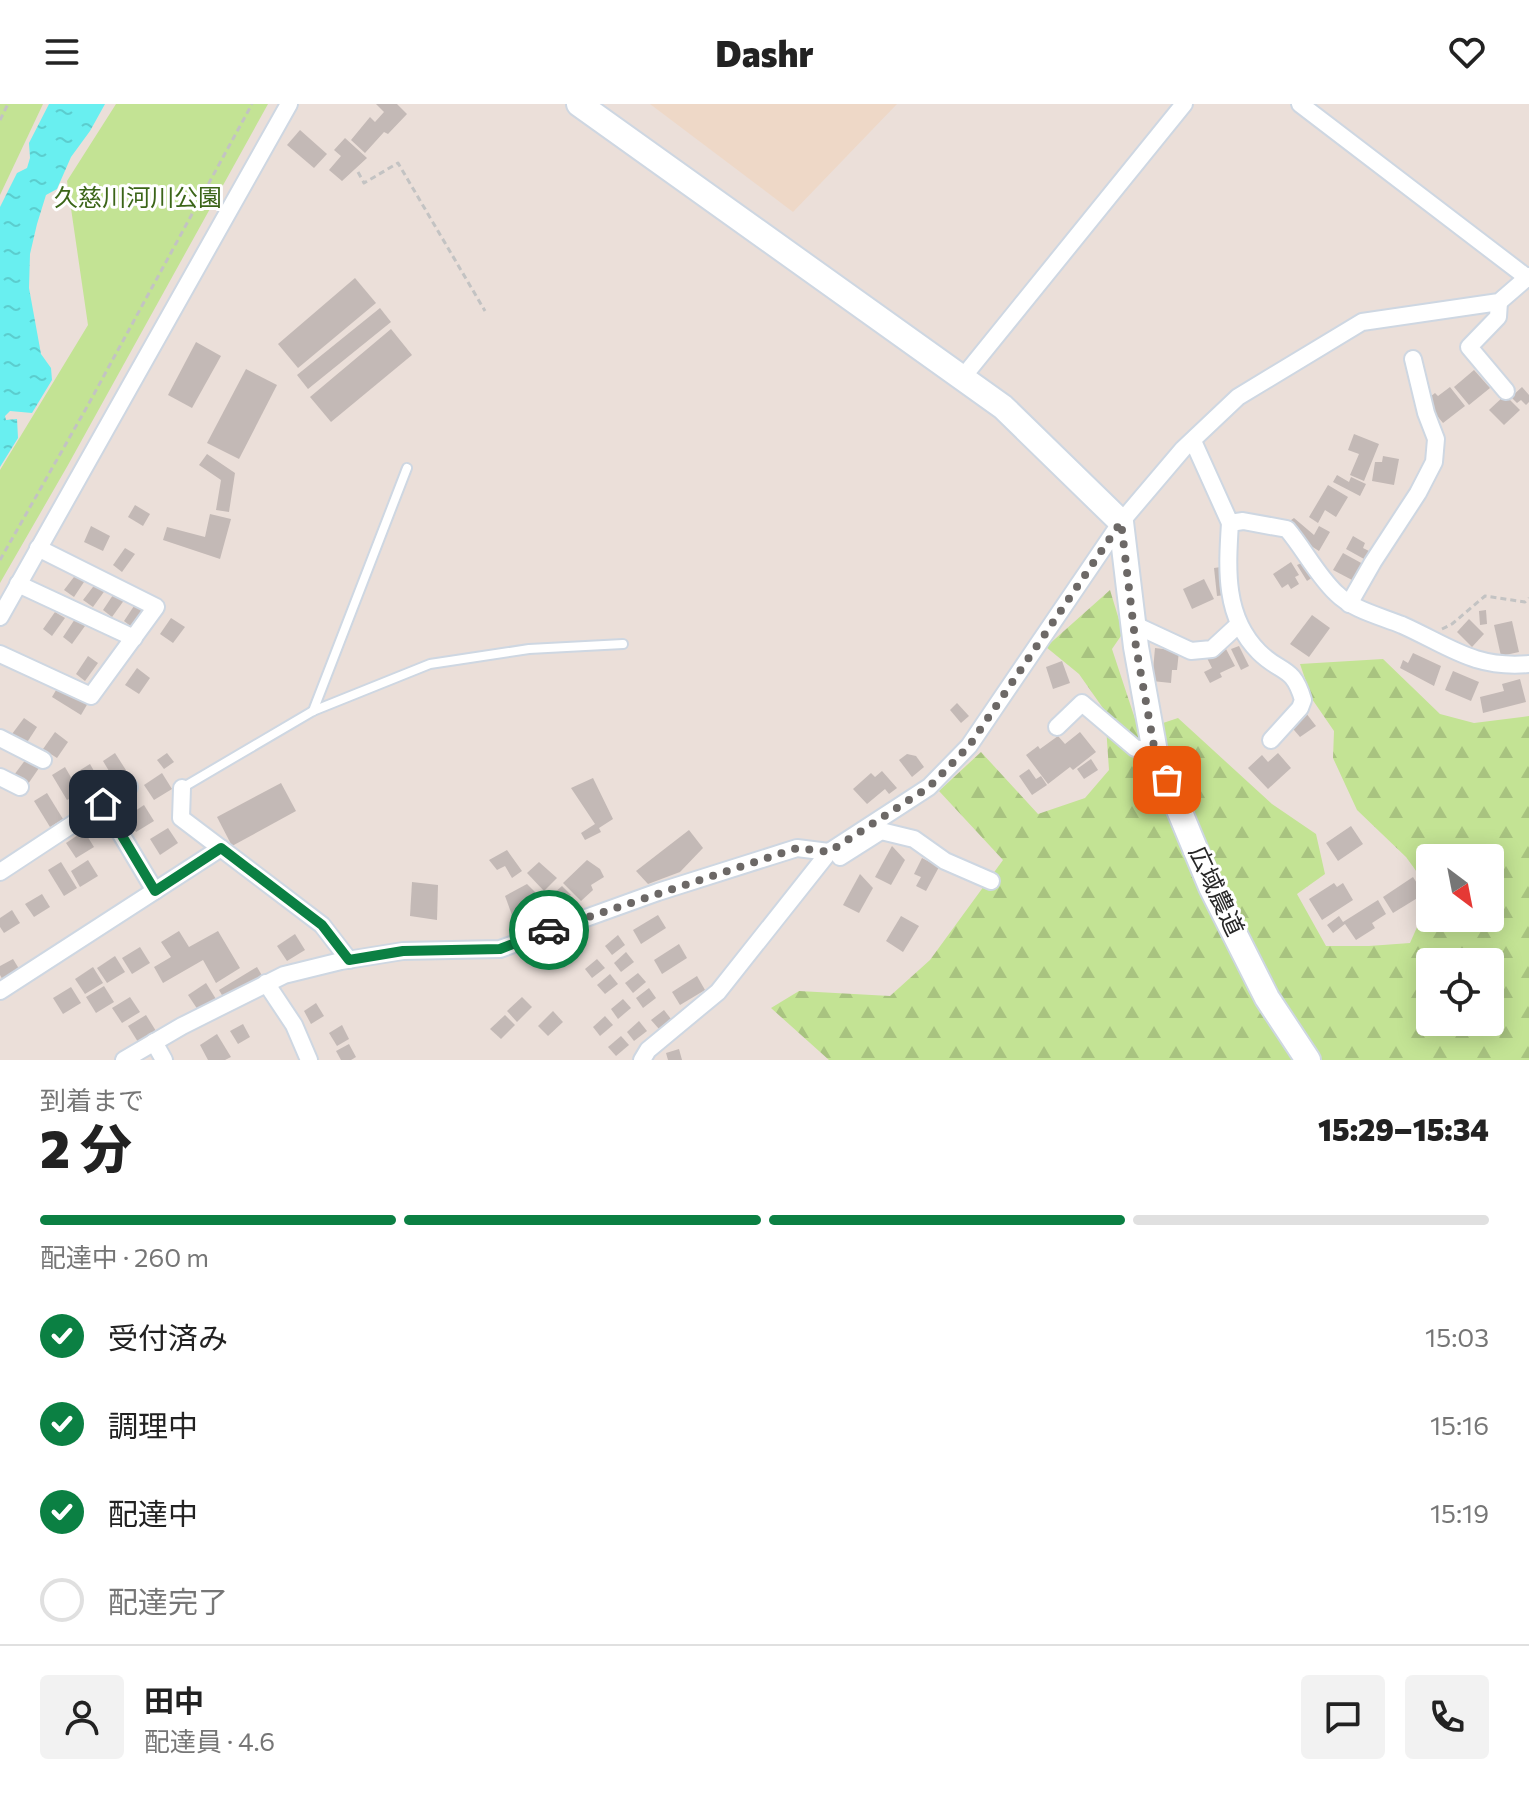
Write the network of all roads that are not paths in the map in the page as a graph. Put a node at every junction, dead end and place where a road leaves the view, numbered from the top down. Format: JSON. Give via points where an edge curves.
{"nodes":[{"id":1,"x":289,"y":104,"type":"edge"},
{"id":2,"x":579,"y":104,"type":"edge"},
{"id":3,"x":1184,"y":104,"type":"edge"},
{"id":4,"x":1300,"y":104,"type":"edge"},
{"id":5,"x":1528,"y":277,"type":"edge"},
{"id":6,"x":1499,"y":302,"type":"junction"},
{"id":7,"x":1413,"y":359,"type":"dead end"},
{"id":8,"x":963,"y":377,"type":"junction"},
{"id":9,"x":1506,"y":391,"type":"dead end"},
{"id":10,"x":1193,"y":441,"type":"junction"},
{"id":11,"x":407,"y":468,"type":"dead end"},
{"id":12,"x":1121,"y":522,"type":"junction"},
{"id":13,"x":1230,"y":523,"type":"junction"},
{"id":14,"x":38,"y":548,"type":"junction"},
{"id":15,"x":18,"y":584,"type":"junction"},
{"id":16,"x":1349,"y":604,"type":"junction"},
{"id":17,"x":0,"y":617,"type":"edge"},
{"id":18,"x":1133,"y":624,"type":"junction"},
{"id":19,"x":1238,"y":625,"type":"junction"},
{"id":20,"x":134,"y":638,"type":"junction"},
{"id":21,"x":623,"y":644,"type":"dead end"},
{"id":22,"x":0,"y":654,"type":"edge"},
{"id":23,"x":1529,"y":664,"type":"edge"},
{"id":24,"x":313,"y":711,"type":"junction"},
{"id":25,"x":1057,"y":727,"type":"dead end"},
{"id":26,"x":0,"y":738,"type":"edge"},
{"id":27,"x":1271,"y":740,"type":"dead end"},
{"id":28,"x":1155,"y":752,"type":"junction"},
{"id":29,"x":43,"y":760,"type":"dead end"},
{"id":30,"x":0,"y":777,"type":"edge"},
{"id":31,"x":20,"y":787,"type":"dead end"},
{"id":32,"x":129,"y":787,"type":"dead end"},
{"id":33,"x":182,"y":788,"type":"joint"},
{"id":34,"x":103,"y":804,"type":"junction"},
{"id":35,"x":221,"y":848,"type":"junction"},
{"id":36,"x":829,"y":852,"type":"junction"},
{"id":37,"x":0,"y":872,"type":"edge"},
{"id":38,"x":991,"y":881,"type":"dead end"},
{"id":39,"x":155,"y":891,"type":"junction"},
{"id":40,"x":789,"y":903,"type":"junction"},
{"id":41,"x":349,"y":960,"type":"junction"},
{"id":42,"x":266,"y":983,"type":"junction"},
{"id":43,"x":0,"y":991,"type":"edge"},
{"id":44,"x":154,"y":1042,"type":"junction"},
{"id":45,"x":124,"y":1060,"type":"edge"},
{"id":46,"x":164,"y":1060,"type":"edge"},
{"id":47,"x":309,"y":1060,"type":"edge"},
{"id":48,"x":642,"y":1060,"type":"edge"},
{"id":49,"x":1308,"y":1060,"type":"edge"}],
"edges":[{"from":1,"to":14,"type":"street"},
{"from":2,"to":8,"type":"street"},
{"from":3,"to":8,"type":"street"},
{"from":4,"to":5,"type":"street"},
{"from":5,"to":6,"type":"street"},
{"from":6,"to":9,"type":"street","via":[[1498,317],[1469,347]]},
{"from":6,"to":10,"type":"street","via":[[1362,322],[1238,397]]},
{"from":7,"to":16,"type":"street","via":[[1436,439],[1434,462]]},
{"from":8,"to":12,"type":"street","via":[[1003,407]]},
{"from":10,"to":12,"type":"street"},
{"from":10,"to":13,"type":"street"},
{"from":11,"to":24,"type":"lane"},
{"from":12,"to":18,"type":"street","name":"広域農道"},
{"from":12,"to":36,"type":"street","via":[[969,746],[929,787]]},
{"from":13,"to":16,"type":"street","via":[[1287,529]]},
{"from":13,"to":19,"type":"street","via":[[1226,575]]},
{"from":14,"to":15,"type":"street"},
{"from":14,"to":20,"type":"street","via":[[156,607]]},
{"from":15,"to":17,"type":"street"},
{"from":15,"to":20,"type":"street"},
{"from":16,"to":23,"type":"street","via":[[1459,655],[1503,666]]},
{"from":18,"to":19,"type":"street","via":[[1191,651],[1212,649]]},
{"from":18,"to":28,"type":"street","name":"広域農道"},
{"from":19,"to":27,"type":"street","via":[[1260,653],[1297,679],[1300,708]]},
{"from":20,"to":22,"type":"street","via":[[91,696]]},
{"from":21,"to":24,"type":"lane","via":[[529,649],[430,664]]},
{"from":24,"to":33,"type":"lane"},
{"from":25,"to":28,"type":"street","via":[[1082,703],[1135,748]]},
{"from":26,"to":29,"type":"street"},
{"from":28,"to":49,"type":"street","name":"広域農道","via":[[1211,887],[1267,998]]},
{"from":30,"to":31,"type":"street"},
{"from":32,"to":34,"type":"street"},
{"from":33,"to":35,"type":"street","via":[[181,818]]},
{"from":34,"to":37,"type":"street"},
{"from":34,"to":39,"type":"street"},
{"from":35,"to":39,"type":"street"},
{"from":35,"to":41,"type":"street","via":[[322,925]]},
{"from":36,"to":40,"type":"street"},
{"from":36,"to":41,"type":"street","via":[[797,848],[500,949],[403,951]]},
{"from":38,"to":40,"type":"street","via":[[945,861],[914,839],[881,831],[834,861],[805,896]]},
{"from":39,"to":43,"type":"street"},
{"from":40,"to":48,"type":"street","via":[[718,992]]},
{"from":41,"to":42,"type":"street"},
{"from":42,"to":44,"type":"street"},
{"from":42,"to":47,"type":"street"},
{"from":44,"to":45,"type":"street"},
{"from":44,"to":46,"type":"street"}]}
